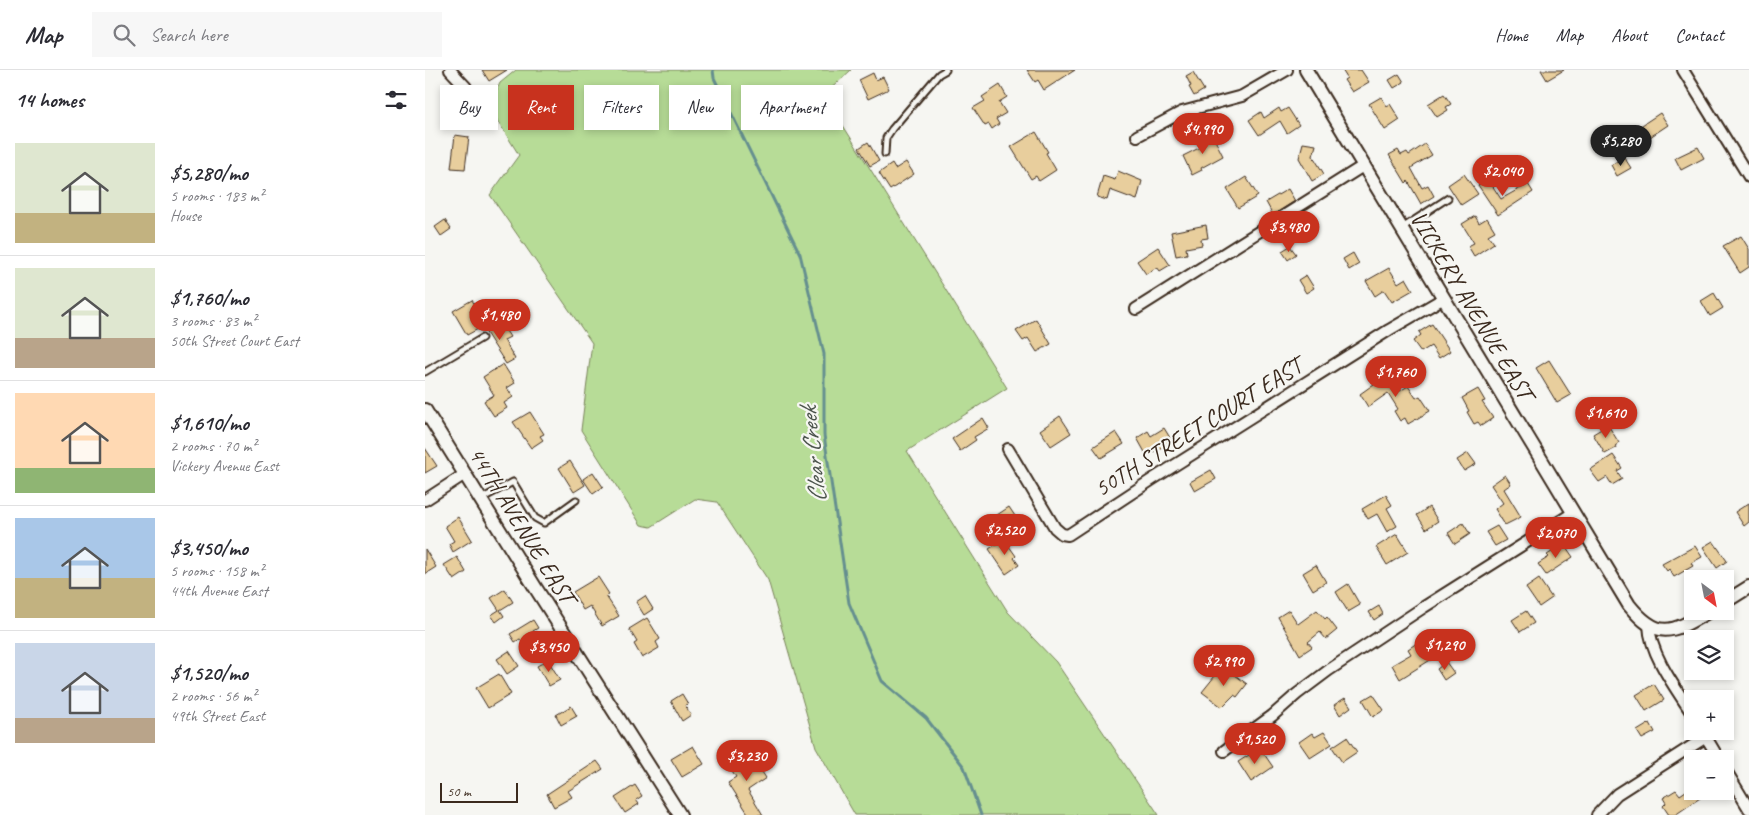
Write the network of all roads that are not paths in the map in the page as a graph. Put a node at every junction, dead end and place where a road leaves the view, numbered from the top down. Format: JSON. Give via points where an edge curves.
{"nodes":[{"id":1,"x":450,"y":70,"type":"edge"},
{"id":2,"x":946,"y":70,"type":"edge"},
{"id":3,"x":1287,"y":70,"type":"edge"},
{"id":4,"x":1306,"y":70,"type":"edge"},
{"id":5,"x":1683,"y":70,"type":"edge"},
{"id":6,"x":464,"y":85,"type":"edge"},
{"id":7,"x":1137,"y":136,"type":"dead end"},
{"id":8,"x":885,"y":154,"type":"dead end"},
{"id":9,"x":1363,"y":166,"type":"junction"},
{"id":10,"x":1746,"y":166,"type":"edge"},
{"id":11,"x":1749,"y":177,"type":"edge"},
{"id":12,"x":1447,"y":198,"type":"dead end"},
{"id":13,"x":1400,"y":228,"type":"junction"},
{"id":14,"x":1444,"y":298,"type":"junction"},
{"id":15,"x":1136,"y":309,"type":"dead end"},
{"id":16,"x":482,"y":338,"type":"dead end"},
{"id":17,"x":425,"y":372,"type":"edge"},
{"id":18,"x":425,"y":410,"type":"edge"},
{"id":19,"x":1008,"y":449,"type":"dead end"},
{"id":20,"x":465,"y":474,"type":"junction"},
{"id":21,"x":481,"y":499,"type":"junction"},
{"id":22,"x":425,"y":500,"type":"edge"},
{"id":23,"x":575,"y":500,"type":"dead end"},
{"id":24,"x":1573,"y":513,"type":"junction"},
{"id":25,"x":1749,"y":587,"type":"edge"},
{"id":26,"x":1734,"y":596,"type":"edge"},
{"id":27,"x":1693,"y":620,"type":"edge"},
{"id":28,"x":1649,"y":625,"type":"junction"},
{"id":29,"x":1684,"y":700,"type":"edge"},
{"id":30,"x":1695,"y":740,"type":"edge"},
{"id":31,"x":1224,"y":751,"type":"dead end"},
{"id":32,"x":1734,"y":784,"type":"edge"},
{"id":33,"x":1749,"y":809,"type":"edge"},
{"id":34,"x":1604,"y":812,"type":"edge"},
{"id":35,"x":680,"y":815,"type":"edge"}],
"edges":[{"from":1,"to":6,"type":"street"},
{"from":2,"to":8,"type":"lane","via":[[892,129],[886,138]]},
{"from":3,"to":7,"type":"street","via":[[1242,96],[1182,112]]},
{"from":4,"to":9,"type":"street","name":"VICKERY AVENUE EAST"},
{"from":5,"to":10,"type":"street"},
{"from":9,"to":13,"type":"street","name":"VICKERY AVENUE EAST"},
{"from":9,"to":15,"type":"street"},
{"from":10,"to":11,"type":"street"},
{"from":12,"to":13,"type":"lane"},
{"from":13,"to":14,"type":"street","name":"VICKERY AVENUE EAST"},
{"from":14,"to":19,"type":"street","name":"50TH STREET COURT EAST","via":[[1153,479],[1068,536],[1055,528]]},
{"from":14,"to":24,"type":"street","name":"VICKERY AVENUE EAST"},
{"from":16,"to":17,"type":"lane"},
{"from":18,"to":20,"type":"street","name":"44TH AVENUE EAST"},
{"from":20,"to":21,"type":"street","name":"44TH AVENUE EAST"},
{"from":20,"to":22,"type":"street"},
{"from":21,"to":23,"type":"lane","via":[[513,482],[535,518],[544,523]]},
{"from":21,"to":35,"type":"street","name":"44TH AVENUE EAST"},
{"from":24,"to":28,"type":"street","name":"VICKERY AVENUE EAST","via":[[1623,597],[1639,618]]},
{"from":24,"to":31,"type":"street","via":[[1337,665]]},
{"from":25,"to":26,"type":"street"},
{"from":27,"to":28,"type":"street","via":[[1672,630]]},
{"from":28,"to":29,"type":"street","via":[[1655,651]]},
{"from":30,"to":34,"type":"street","via":[[1617,794]]},
{"from":32,"to":33,"type":"street"}]}
